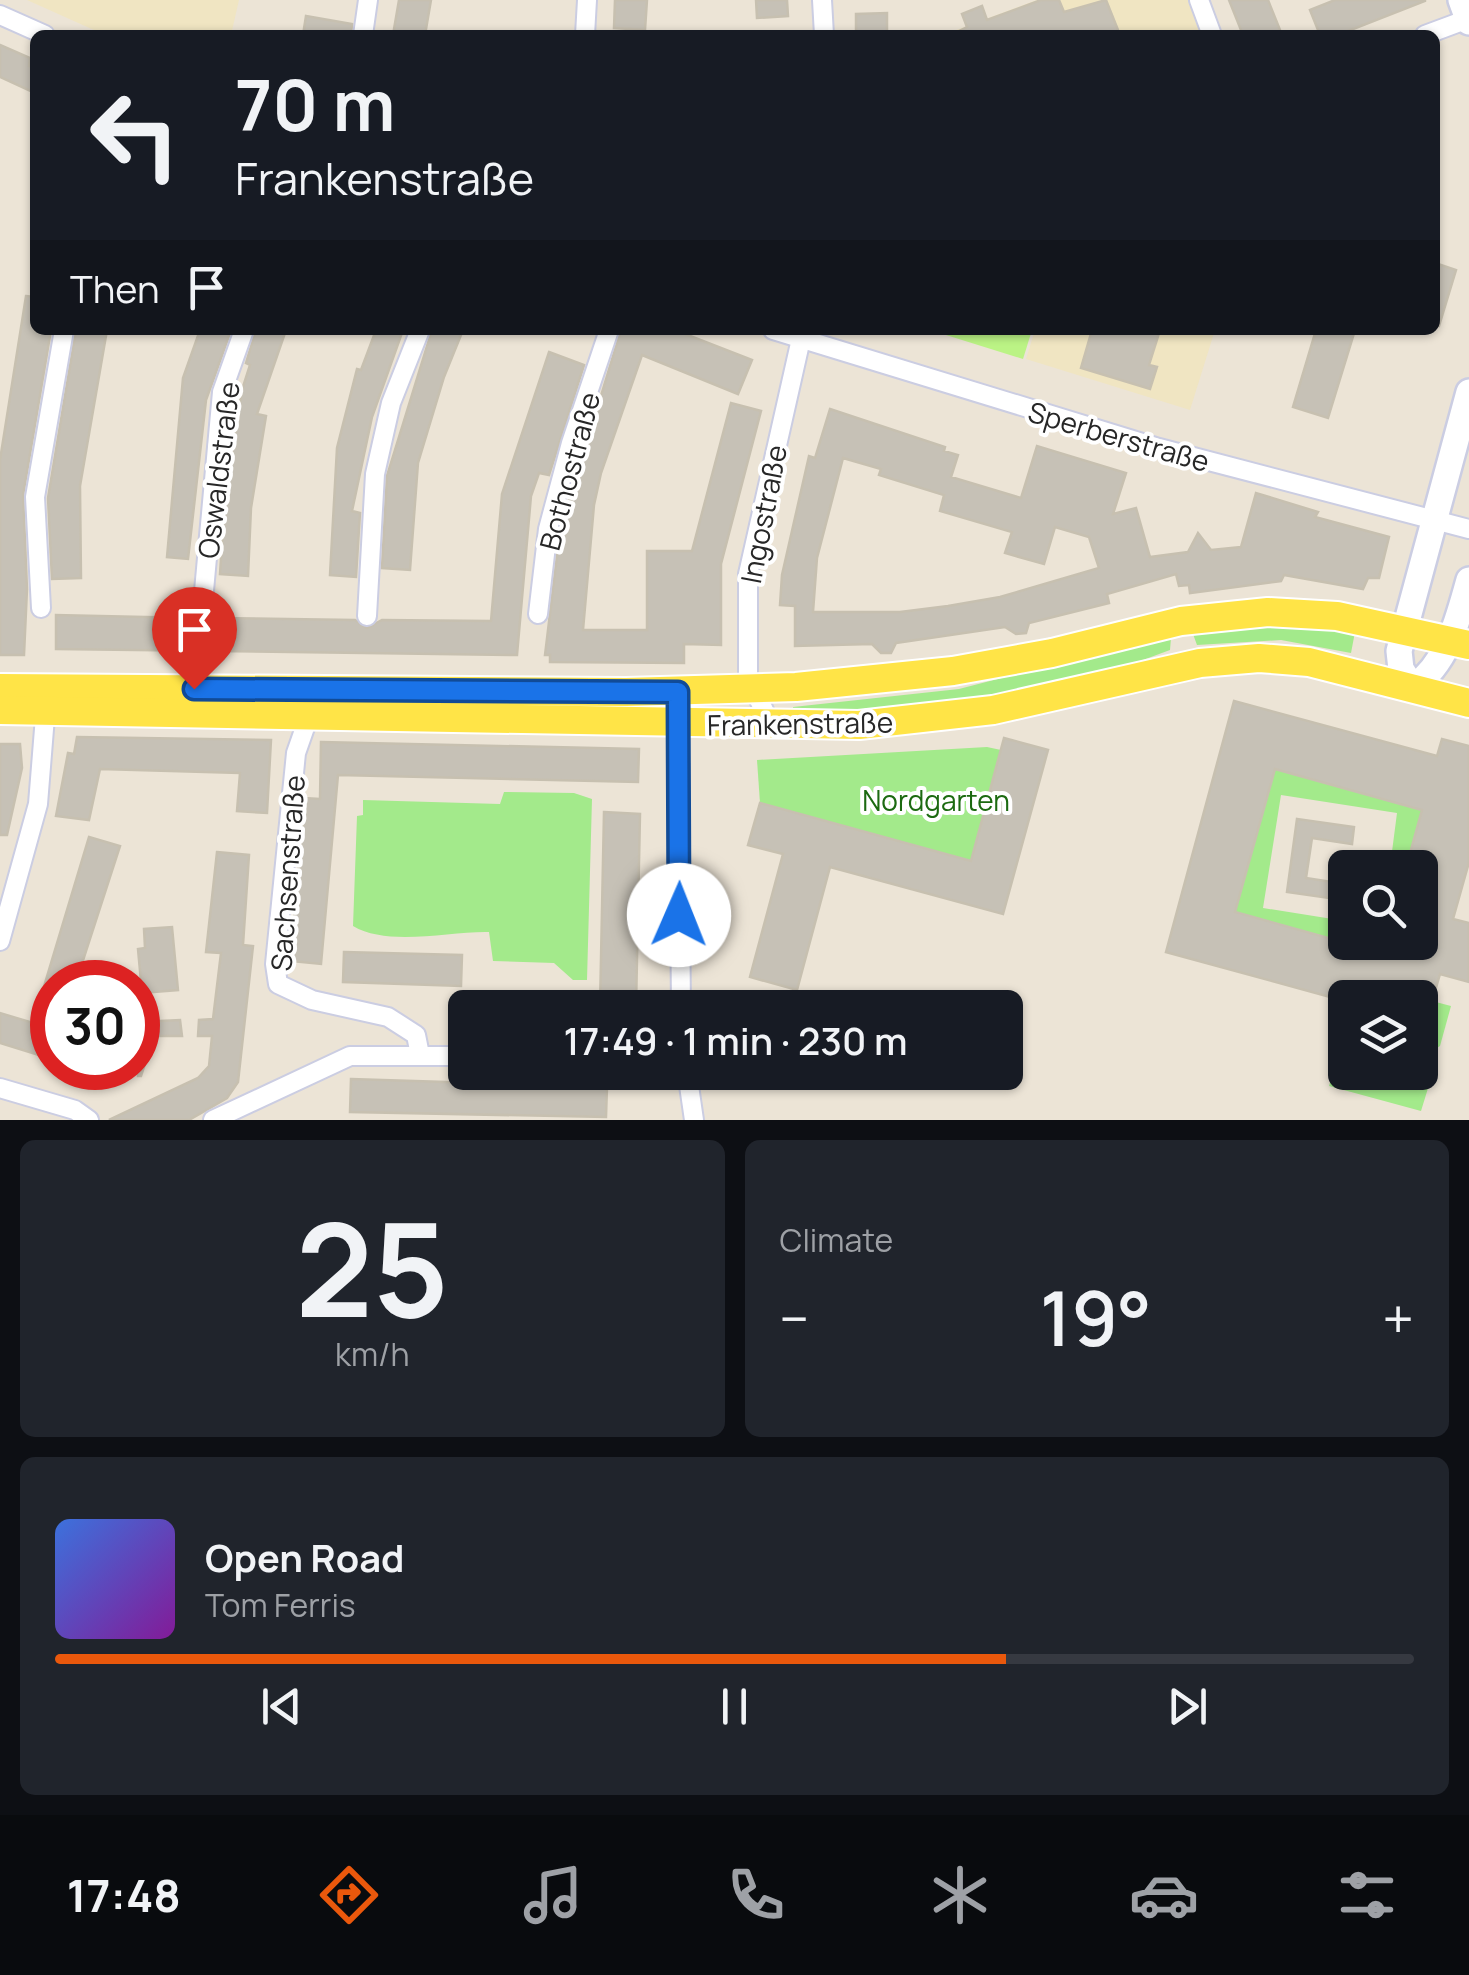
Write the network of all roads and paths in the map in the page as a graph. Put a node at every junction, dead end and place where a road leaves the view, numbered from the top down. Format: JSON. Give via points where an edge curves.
{"nodes":[{"id":1,"x":368,"y":0,"type":"edge"},
{"id":2,"x":587,"y":0,"type":"edge"},
{"id":3,"x":822,"y":0,"type":"edge"},
{"id":4,"x":1199,"y":0,"type":"edge"},
{"id":5,"x":1461,"y":0,"type":"edge"},
{"id":6,"x":0,"y":15,"type":"edge"},
{"id":7,"x":1469,"y":21,"type":"edge"},
{"id":8,"x":33,"y":30,"type":"edge"},
{"id":9,"x":363,"y":30,"type":"edge"},
{"id":10,"x":586,"y":30,"type":"edge"},
{"id":11,"x":824,"y":30,"type":"edge"},
{"id":12,"x":1210,"y":30,"type":"edge"},
{"id":13,"x":1440,"y":30,"type":"edge"},
{"id":14,"x":63,"y":335,"type":"edge"},
{"id":15,"x":242,"y":335,"type":"edge"},
{"id":16,"x":418,"y":335,"type":"edge"},
{"id":17,"x":607,"y":335,"type":"edge"},
{"id":18,"x":802,"y":335,"type":"edge"},
{"id":19,"x":1469,"y":392,"type":"edge"},
{"id":20,"x":1436,"y":521,"type":"junction"},
{"id":21,"x":1469,"y":530,"type":"edge"},
{"id":22,"x":1469,"y":580,"type":"edge"},
{"id":23,"x":41,"y":608,"type":"dead end"},
{"id":24,"x":202,"y":613,"type":"dead end"},
{"id":25,"x":538,"y":614,"type":"dead end"},
{"id":26,"x":368,"y":616,"type":"dead end"},
{"id":27,"x":1166,"y":624,"type":"junction"},
{"id":28,"x":1405,"y":630,"type":"junction"},
{"id":29,"x":1460,"y":643,"type":"edge"},
{"id":30,"x":1180,"y":667,"type":"junction"},
{"id":31,"x":0,"y":688,"type":"edge"},
{"id":32,"x":1413,"y":688,"type":"junction"},
{"id":33,"x":751,"y":689,"type":"junction"},
{"id":34,"x":678,"y":692,"type":"junction"},
{"id":35,"x":46,"y":699,"type":"junction"},
{"id":36,"x":1469,"y":703,"type":"edge"},
{"id":37,"x":0,"y":710,"type":"edge"},
{"id":38,"x":309,"y":716,"type":"junction"},
{"id":39,"x":679,"y":724,"type":"junction"},
{"id":40,"x":772,"y":726,"type":"junction"},
{"id":41,"x":0,"y":941,"type":"edge"},
{"id":42,"x":681,"y":990,"type":"edge"},
{"id":43,"x":420,"y":1055,"type":"junction"},
{"id":44,"x":448,"y":1056,"type":"edge"},
{"id":45,"x":0,"y":1088,"type":"edge"},
{"id":46,"x":690,"y":1090,"type":"edge"},
{"id":47,"x":89,"y":1120,"type":"edge"},
{"id":48,"x":214,"y":1120,"type":"edge"},
{"id":49,"x":694,"y":1120,"type":"edge"}],
"edges":[{"from":1,"to":9,"type":"street"},
{"from":2,"to":10,"type":"street"},
{"from":3,"to":11,"type":"street"},
{"from":4,"to":12,"type":"street"},
{"from":5,"to":7,"type":"main road"},
{"from":6,"to":8,"type":"street"},
{"from":7,"to":13,"type":"street"},
{"from":14,"to":23,"type":"street","via":[[35,497]]},
{"from":15,"to":24,"type":"street","name":"Oswaldstraße","via":[[222,392]]},
{"from":16,"to":26,"type":"street","via":[[391,403],[375,474]]},
{"from":17,"to":25,"type":"street","name":"Bothostraße","via":[[548,529]]},
{"from":18,"to":20,"type":"street","name":"Sperberstraße","via":[[1159,448]]},
{"from":18,"to":33,"type":"street","name":"Ingostraße","via":[[752,547],[746,620]]},
{"from":19,"to":20,"type":"main road"},
{"from":20,"to":21,"type":"street","name":"Sperberstraße"},
{"from":20,"to":28,"type":"main road"},
{"from":22,"to":29,"type":"main road"},
{"from":27,"to":28,"type":"main road","name":"Frankenstraße","via":[[1294,612]]},
{"from":27,"to":30,"type":"main road","via":[[1184,637]]},
{"from":27,"to":33,"type":"main road","name":"Frankenstraße","via":[[966,669]]},
{"from":28,"to":29,"type":"main road","name":"Frankenstraße"},
{"from":28,"to":32,"type":"main road","via":[[1399,662]]},
{"from":29,"to":32,"type":"main road"},
{"from":30,"to":32,"type":"main road","name":"Frankenstraße","via":[[1292,659]]},
{"from":30,"to":40,"type":"main road","name":"Frankenstraße","via":[[955,716]]},
{"from":31,"to":35,"type":"main road","name":"Frankenstraße"},
{"from":32,"to":36,"type":"main road","name":"Frankenstraße"},
{"from":33,"to":34,"type":"main road","name":"Frankenstraße"},
{"from":33,"to":40,"type":"street"},
{"from":34,"to":35,"type":"main road","name":"Frankenstraße"},
{"from":34,"to":39,"type":"street"},
{"from":35,"to":37,"type":"main road","name":"Frankenstraße"},
{"from":35,"to":38,"type":"main road","name":"Frankenstraße"},
{"from":35,"to":41,"type":"street","via":[[38,804]]},
{"from":38,"to":39,"type":"main road","name":"Frankenstraße"},
{"from":38,"to":43,"type":"street","name":"Sachsenstraße","via":[[296,753],[278,984],[312,1000],[388,1017],[416,1035]]},
{"from":39,"to":40,"type":"main road","name":"Frankenstraße"},
{"from":39,"to":42,"type":"street"},
{"from":43,"to":44,"type":"street"},
{"from":43,"to":48,"type":"street","via":[[350,1056]]},
{"from":45,"to":47,"type":"street"},
{"from":46,"to":49,"type":"street"}]}
